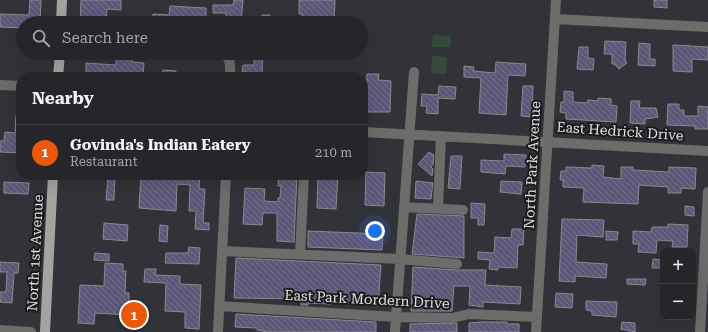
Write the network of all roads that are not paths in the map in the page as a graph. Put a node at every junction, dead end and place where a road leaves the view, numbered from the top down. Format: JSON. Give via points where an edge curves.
{"nodes":[{"id":1,"x":62,"y":0,"type":"edge"},
{"id":2,"x":556,"y":0,"type":"edge"},
{"id":3,"x":61,"y":16,"type":"edge"},
{"id":4,"x":555,"y":19,"type":"junction"},
{"id":5,"x":708,"y":27,"type":"edge"},
{"id":6,"x":59,"y":60,"type":"edge"},
{"id":7,"x":230,"y":60,"type":"edge"},
{"id":8,"x":58,"y":72,"type":"edge"},
{"id":9,"x":230,"y":72,"type":"edge"},
{"id":10,"x":414,"y":72,"type":"dead end"},
{"id":11,"x":0,"y":85,"type":"edge"},
{"id":12,"x":16,"y":86,"type":"edge"},
{"id":13,"x":368,"y":132,"type":"edge"},
{"id":14,"x":409,"y":134,"type":"junction"},
{"id":15,"x":441,"y":136,"type":"junction"},
{"id":16,"x":547,"y":141,"type":"junction"},
{"id":17,"x":708,"y":151,"type":"edge"},
{"id":18,"x":53,"y":180,"type":"edge"},
{"id":19,"x":226,"y":180,"type":"edge"},
{"id":20,"x":304,"y":180,"type":"edge"},
{"id":21,"x":708,"y":192,"type":"edge"},
{"id":22,"x":404,"y":207,"type":"junction"},
{"id":23,"x":438,"y":208,"type":"junction"},
{"id":24,"x":463,"y":210,"type":"dead end"},
{"id":25,"x":222,"y":252,"type":"junction"},
{"id":26,"x":300,"y":254,"type":"junction"},
{"id":27,"x":400,"y":259,"type":"junction"},
{"id":28,"x":457,"y":264,"type":"dead end"},
{"id":29,"x":219,"y":306,"type":"junction"},
{"id":30,"x":396,"y":317,"type":"junction"},
{"id":31,"x":537,"y":317,"type":"junction"},
{"id":32,"x":0,"y":330,"type":"edge"},
{"id":33,"x":31,"y":332,"type":"edge"},
{"id":34,"x":45,"y":332,"type":"edge"},
{"id":35,"x":218,"y":332,"type":"edge"},
{"id":36,"x":395,"y":332,"type":"edge"},
{"id":37,"x":536,"y":332,"type":"edge"},
{"id":38,"x":700,"y":332,"type":"edge"}],
"edges":[{"from":1,"to":3,"type":"main road"},
{"from":2,"to":4,"type":"street","name":"North Park Avenue"},
{"from":4,"to":5,"type":"street"},
{"from":4,"to":16,"type":"street","name":"North Park Avenue"},
{"from":6,"to":8,"type":"main road"},
{"from":7,"to":9,"type":"street"},
{"from":10,"to":14,"type":"street"},
{"from":11,"to":12,"type":"street"},
{"from":13,"to":14,"type":"street","name":"East Hedrick Drive"},
{"from":14,"to":15,"type":"street","name":"East Hedrick Drive"},
{"from":14,"to":22,"type":"street"},
{"from":15,"to":16,"type":"street","name":"East Hedrick Drive"},
{"from":15,"to":23,"type":"street"},
{"from":16,"to":17,"type":"street","name":"East Hedrick Drive"},
{"from":16,"to":31,"type":"street","name":"North Park Avenue"},
{"from":18,"to":34,"type":"main road","name":"North 1st Avenue"},
{"from":19,"to":25,"type":"street"},
{"from":20,"to":26,"type":"street"},
{"from":21,"to":38,"type":"street"},
{"from":22,"to":23,"type":"street"},
{"from":22,"to":27,"type":"street"},
{"from":23,"to":24,"type":"street"},
{"from":25,"to":26,"type":"street"},
{"from":25,"to":29,"type":"street"},
{"from":26,"to":27,"type":"street"},
{"from":27,"to":28,"type":"street"},
{"from":27,"to":30,"type":"street"},
{"from":29,"to":30,"type":"street","name":"East Park Mordern Drive"},
{"from":29,"to":35,"type":"street"},
{"from":30,"to":31,"type":"street","name":"East Park Mordern Drive","via":[[452,318],[468,314]]},
{"from":30,"to":36,"type":"street"},
{"from":31,"to":37,"type":"street","name":"North Park Avenue"},
{"from":32,"to":33,"type":"street"}]}
